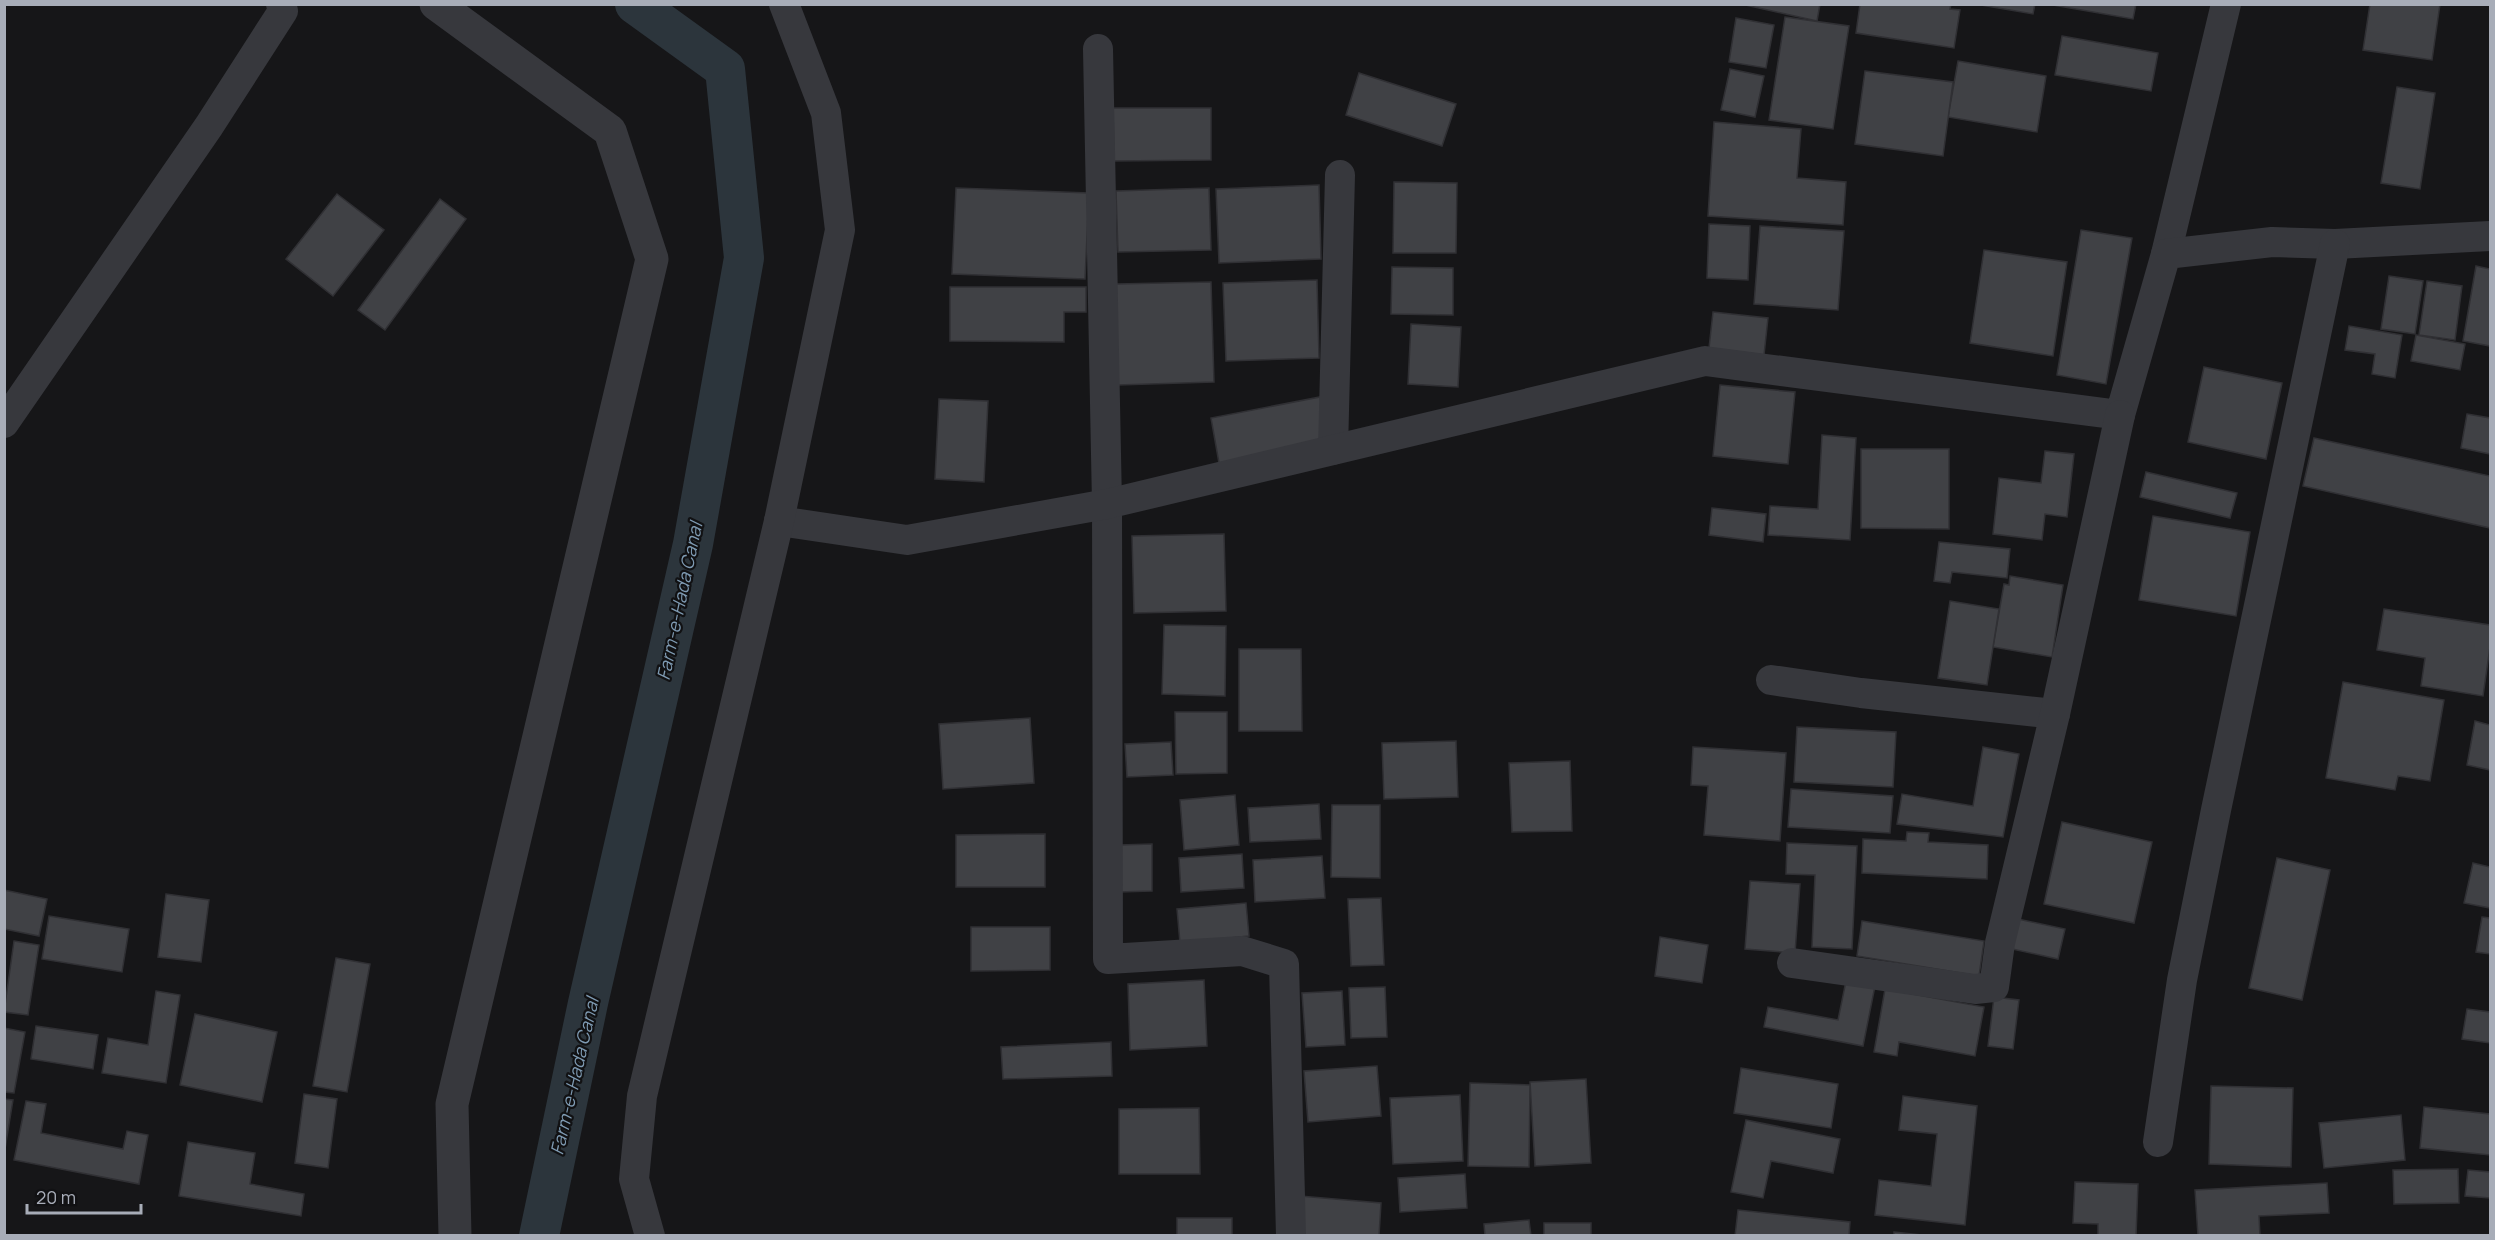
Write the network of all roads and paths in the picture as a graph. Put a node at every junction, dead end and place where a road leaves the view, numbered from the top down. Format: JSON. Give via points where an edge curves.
{"nodes":[{"id":1,"x":281,"y":4,"type":"edge"},
{"id":2,"x":436,"y":4,"type":"edge"},
{"id":3,"x":784,"y":4,"type":"edge"},
{"id":4,"x":2226,"y":4,"type":"edge"},
{"id":5,"x":1098,"y":50,"type":"dead end"},
{"id":6,"x":1340,"y":175,"type":"dead end"},
{"id":7,"x":2490,"y":236,"type":"edge"},
{"id":8,"x":2335,"y":244,"type":"junction"},
{"id":9,"x":2166,"y":254,"type":"junction"},
{"id":10,"x":2120,"y":415,"type":"junction"},
{"id":11,"x":4,"y":423,"type":"edge"},
{"id":12,"x":1333,"y":450,"type":"junction"},
{"id":13,"x":1107,"y":504,"type":"junction"},
{"id":14,"x":779,"y":520,"type":"junction"},
{"id":15,"x":1771,"y":680,"type":"dead end"},
{"id":16,"x":2055,"y":714,"type":"junction"},
{"id":17,"x":1792,"y":963,"type":"dead end"},
{"id":18,"x":2158,"y":1142,"type":"dead end"},
{"id":19,"x":455,"y":1236,"type":"edge"},
{"id":20,"x":650,"y":1236,"type":"edge"},
{"id":21,"x":1291,"y":1236,"type":"edge"}],
"edges":[{"from":1,"to":11,"type":"street","via":[[283,11],[208,126]]},
{"from":2,"to":19,"type":"street","via":[[610,131],[652,260],[452,1104]]},
{"from":3,"to":14,"type":"street","via":[[826,113],[840,230]]},
{"from":4,"to":9,"type":"street"},
{"from":5,"to":13,"type":"street"},
{"from":6,"to":12,"type":"street"},
{"from":7,"to":8,"type":"street"},
{"from":8,"to":9,"type":"street","via":[[2272,242]]},
{"from":8,"to":18,"type":"street","via":[[2182,980]]},
{"from":9,"to":10,"type":"street"},
{"from":10,"to":12,"type":"street","via":[[1705,361]]},
{"from":10,"to":16,"type":"street"},
{"from":12,"to":13,"type":"street"},
{"from":13,"to":14,"type":"street","via":[[907,540]]},
{"from":13,"to":21,"type":"street","via":[[1108,959],[1242,951],[1284,964]]},
{"from":14,"to":20,"type":"street","via":[[642,1096],[634,1179]]},
{"from":15,"to":16,"type":"street"},
{"from":16,"to":17,"type":"street","via":[[2000,943],[1994,987],[1975,989]]}]}
